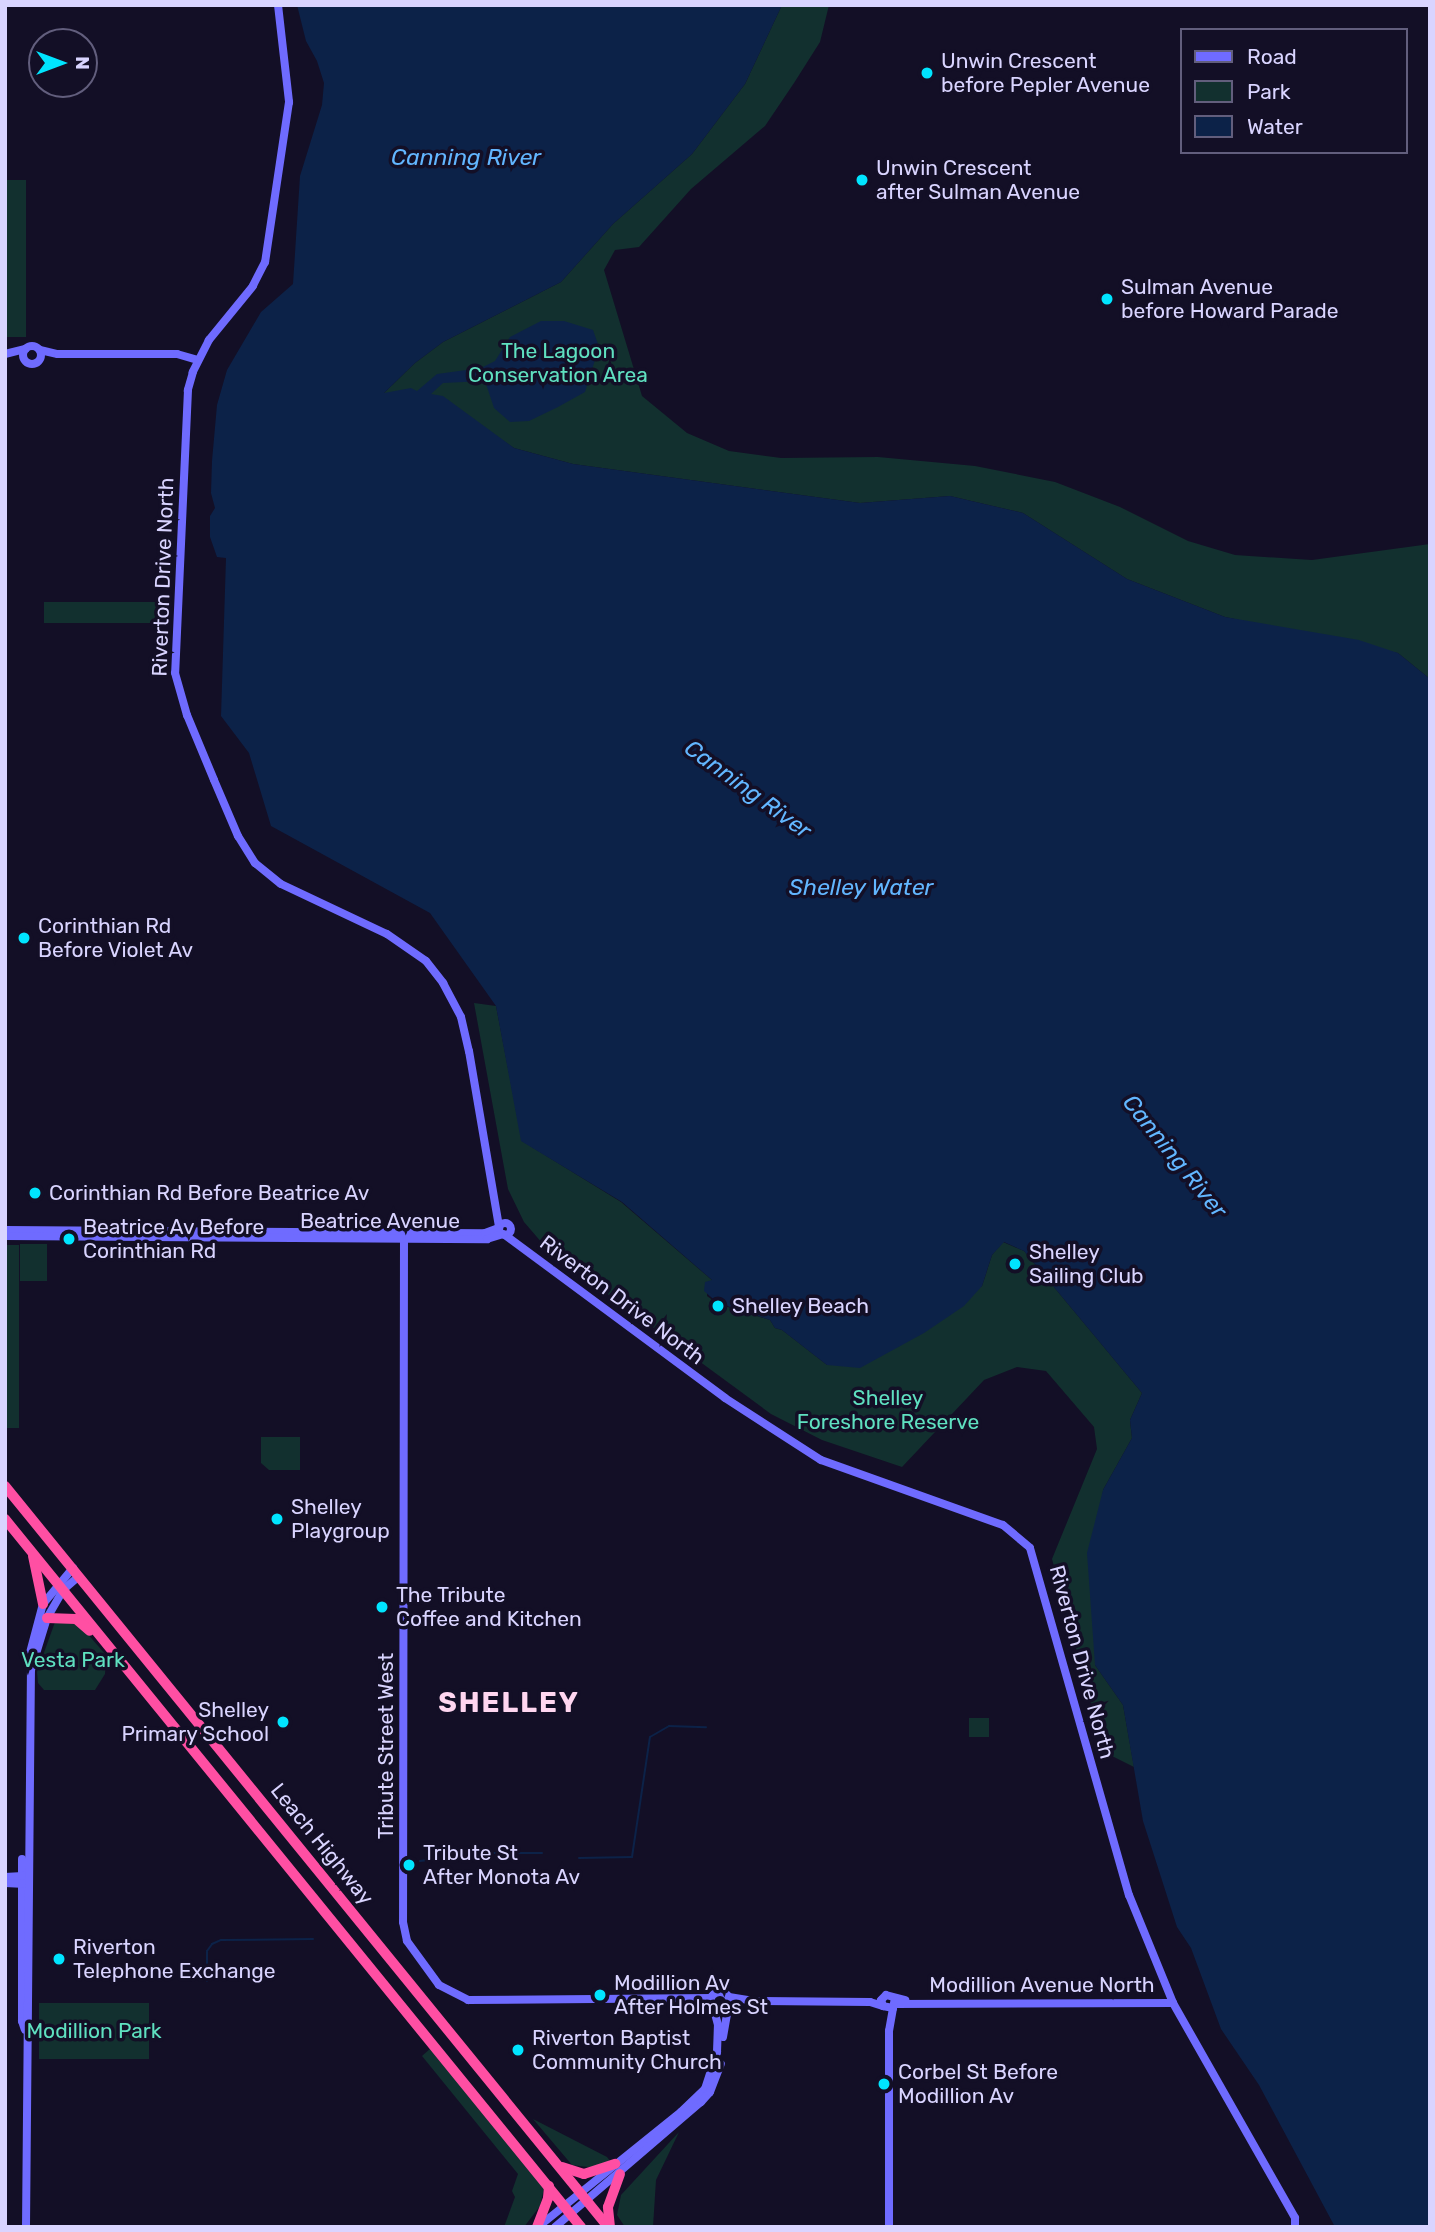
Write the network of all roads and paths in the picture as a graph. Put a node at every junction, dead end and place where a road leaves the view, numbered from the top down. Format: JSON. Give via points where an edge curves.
{"nodes":[{"id":1,"x":278,"y":5,"type":"edge"},
{"id":2,"x":40,"y":350,"type":"junction"},
{"id":3,"x":5,"y":354,"type":"edge"},
{"id":4,"x":24,"y":354,"type":"junction"},
{"id":5,"x":58,"y":354,"type":"junction"},
{"id":6,"x":198,"y":360,"type":"junction"},
{"id":7,"x":39,"y":361,"type":"junction"},
{"id":8,"x":5,"y":1230,"type":"edge"},
{"id":9,"x":504,"y":1230,"type":"junction"},
{"id":10,"x":404,"y":1235,"type":"junction"},
{"id":11,"x":5,"y":1236,"type":"edge"},
{"id":12,"x":5,"y":1486,"type":"edge"},
{"id":13,"x":5,"y":1520,"type":"edge"},
{"id":14,"x":33,"y":1553,"type":"junction"},
{"id":15,"x":76,"y":1572,"type":"junction"},
{"id":16,"x":61,"y":1587,"type":"junction"},
{"id":17,"x":43,"y":1604,"type":"junction"},
{"id":18,"x":47,"y":1618,"type":"junction"},
{"id":19,"x":109,"y":1646,"type":"junction"},
{"id":20,"x":5,"y":1877,"type":"edge"},
{"id":21,"x":25,"y":1880,"type":"junction"},
{"id":22,"x":5,"y":1883,"type":"edge"},
{"id":23,"x":1173,"y":2003,"type":"junction"},
{"id":24,"x":729,"y":2004,"type":"junction"},
{"id":25,"x":889,"y":2004,"type":"junction"},
{"id":26,"x":712,"y":2005,"type":"junction"},
{"id":27,"x":559,"y":2166,"type":"junction"},
{"id":28,"x":618,"y":2169,"type":"junction"},
{"id":29,"x":549,"y":2186,"type":"junction"},
{"id":30,"x":583,"y":2196,"type":"junction"},
{"id":31,"x":567,"y":2209,"type":"junction"},
{"id":32,"x":1295,"y":2222,"type":"edge"},
{"id":33,"x":25,"y":2227,"type":"edge"},
{"id":34,"x":537,"y":2227,"type":"edge"},
{"id":35,"x":555,"y":2227,"type":"edge"},
{"id":36,"x":581,"y":2227,"type":"edge"},
{"id":37,"x":609,"y":2227,"type":"edge"},
{"id":38,"x":888,"y":2227,"type":"edge"}],
"edges":[{"from":1,"to":6,"type":"street","name":"Riverton Drive North","via":[[289,102],[265,262],[253,286]]},
{"from":2,"to":4,"type":"street","via":[[31,346]]},
{"from":2,"to":5,"type":"street"},
{"from":2,"to":7,"type":"street"},
{"from":3,"to":4,"type":"street"},
{"from":4,"to":7,"type":"street","via":[[32,364]]},
{"from":5,"to":6,"type":"street","via":[[177,354]]},
{"from":5,"to":7,"type":"street"},
{"from":6,"to":9,"type":"street","name":"Riverton Drive North","via":[[186,410],[175,615],[175,673],[187,715],[238,836],[255,863],[281,884],[387,934],[426,961],[443,983],[461,1017]]},
{"from":8,"to":10,"type":"street","name":"Beatrice Avenue"},
{"from":9,"to":10,"type":"street","name":"Beatrice Avenue"},
{"from":9,"to":23,"type":"street","name":"Riverton Drive North","via":[[725,1398],[821,1460],[1003,1525],[1025,1542],[1036,1562],[1129,1895]]},
{"from":10,"to":11,"type":"street","name":"Beatrice Avenue"},
{"from":10,"to":26,"type":"street","name":"Tribute Street West","via":[[403,1922],[410,1948],[425,1969],[459,1998],[681,2000]]},
{"from":12,"to":15,"type":"highway","name":"Leach Highway"},
{"from":13,"to":14,"type":"highway","name":"Leach Highway"},
{"from":14,"to":16,"type":"highway","name":"Leach Highway"},
{"from":14,"to":17,"type":"highway"},
{"from":15,"to":16,"type":"street"},
{"from":15,"to":27,"type":"highway","name":"Leach Highway"},
{"from":16,"to":17,"type":"street"},
{"from":16,"to":18,"type":"street"},
{"from":16,"to":19,"type":"highway","name":"Leach Highway"},
{"from":17,"to":21,"type":"street","via":[[24,1682]]},
{"from":18,"to":19,"type":"highway","via":[[76,1619]]},
{"from":18,"to":21,"type":"street","via":[[31,1670]]},
{"from":19,"to":29,"type":"highway","name":"Leach Highway"},
{"from":20,"to":21,"type":"street"},
{"from":21,"to":22,"type":"street"},
{"from":21,"to":33,"type":"street"},
{"from":23,"to":25,"type":"street","name":"Modillion Avenue North"},
{"from":23,"to":32,"type":"street","name":"Riverton Drive North"},
{"from":24,"to":25,"type":"street","name":"Modillion Avenue North"},
{"from":24,"to":26,"type":"street","via":[[723,2012]]},
{"from":24,"to":26,"type":"street","via":[[719,1992]]},
{"from":24,"to":28,"type":"street","via":[[722,2060],[710,2092],[678,2124]]},
{"from":25,"to":38,"type":"street"},
{"from":26,"to":28,"type":"street","via":[[718,2052],[705,2089]]},
{"from":27,"to":28,"type":"highway","via":[[584,2174]]},
{"from":27,"to":30,"type":"highway","name":"Leach Highway"},
{"from":28,"to":30,"type":"street"},
{"from":28,"to":37,"type":"highway","via":[[608,2207]]},
{"from":29,"to":31,"type":"highway","name":"Leach Highway"},
{"from":29,"to":34,"type":"highway"},
{"from":30,"to":31,"type":"street"},
{"from":30,"to":37,"type":"highway","name":"Leach Highway"},
{"from":31,"to":34,"type":"street"},
{"from":31,"to":35,"type":"street"},
{"from":31,"to":36,"type":"highway","name":"Leach Highway"}]}
